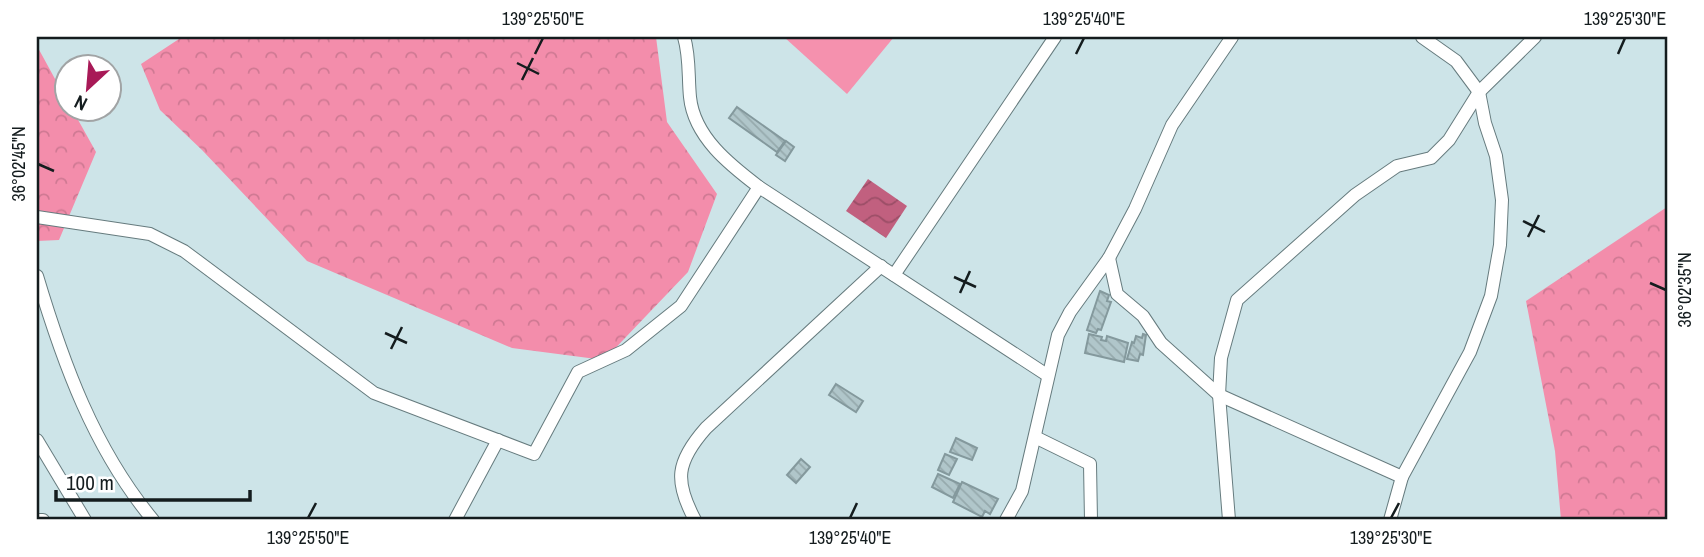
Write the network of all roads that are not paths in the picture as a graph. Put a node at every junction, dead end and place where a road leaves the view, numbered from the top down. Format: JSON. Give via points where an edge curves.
{"nodes":[{"id":1,"x":684,"y":37,"type":"edge"},
{"id":2,"x":1055,"y":37,"type":"edge"},
{"id":3,"x":1232,"y":37,"type":"edge"},
{"id":4,"x":1422,"y":37,"type":"edge"},
{"id":5,"x":1535,"y":37,"type":"edge"},
{"id":6,"x":1479,"y":92,"type":"junction"},
{"id":7,"x":759,"y":187,"type":"junction"},
{"id":8,"x":37,"y":217,"type":"edge"},
{"id":9,"x":1109,"y":258,"type":"junction"},
{"id":10,"x":881,"y":266,"type":"junction"},
{"id":11,"x":894,"y":275,"type":"junction"},
{"id":12,"x":37,"y":276,"type":"edge"},
{"id":13,"x":1047,"y":375,"type":"junction"},
{"id":14,"x":1219,"y":395,"type":"junction"},
{"id":15,"x":1035,"y":437,"type":"junction"},
{"id":16,"x":37,"y":440,"type":"edge"},
{"id":17,"x":498,"y":440,"type":"junction"},
{"id":18,"x":41,"y":453,"type":"edge"},
{"id":19,"x":1402,"y":477,"type":"junction"},
{"id":20,"x":37,"y":520,"type":"edge"},
{"id":21,"x":43,"y":520,"type":"edge"},
{"id":22,"x":85,"y":520,"type":"edge"},
{"id":23,"x":153,"y":520,"type":"edge"},
{"id":24,"x":456,"y":520,"type":"edge"},
{"id":25,"x":695,"y":520,"type":"edge"},
{"id":26,"x":1006,"y":520,"type":"edge"},
{"id":27,"x":1091,"y":520,"type":"edge"},
{"id":28,"x":1229,"y":520,"type":"edge"},
{"id":29,"x":1390,"y":520,"type":"edge"}],
"edges":[{"from":1,"to":7,"type":"street","via":[[690,101],[698,124],[727,162]]},
{"from":2,"to":11,"type":"street"},
{"from":3,"to":9,"type":"street","via":[[1171,125]]},
{"from":4,"to":6,"type":"street","via":[[1456,61]]},
{"from":5,"to":6,"type":"street"},
{"from":6,"to":14,"type":"street","via":[[1449,140],[1430,158],[1397,166],[1355,195],[1237,300],[1221,358]]},
{"from":6,"to":19,"type":"street","via":[[1502,200],[1491,296],[1469,352]]},
{"from":7,"to":10,"type":"street"},
{"from":7,"to":17,"type":"street","via":[[681,306],[626,349],[578,373],[534,454]]},
{"from":8,"to":17,"type":"street","via":[[150,234],[184,251],[374,393]]},
{"from":9,"to":13,"type":"street","via":[[1070,312]]},
{"from":9,"to":14,"type":"street","via":[[1117,294],[1143,316],[1161,343]]},
{"from":10,"to":11,"type":"street"},
{"from":10,"to":25,"type":"street","via":[[692,444],[680,481]]},
{"from":11,"to":13,"type":"street"},
{"from":12,"to":23,"type":"street","via":[[61,356],[95,435]]},
{"from":13,"to":15,"type":"street"},
{"from":14,"to":19,"type":"street"},
{"from":14,"to":28,"type":"street"},
{"from":15,"to":26,"type":"street","via":[[1022,491]]},
{"from":15,"to":27,"type":"street","via":[[1090,464]]},
{"from":16,"to":18,"type":"street"},
{"from":17,"to":24,"type":"street"},
{"from":18,"to":22,"type":"street"},
{"from":19,"to":29,"type":"street"},
{"from":20,"to":21,"type":"street"}]}
